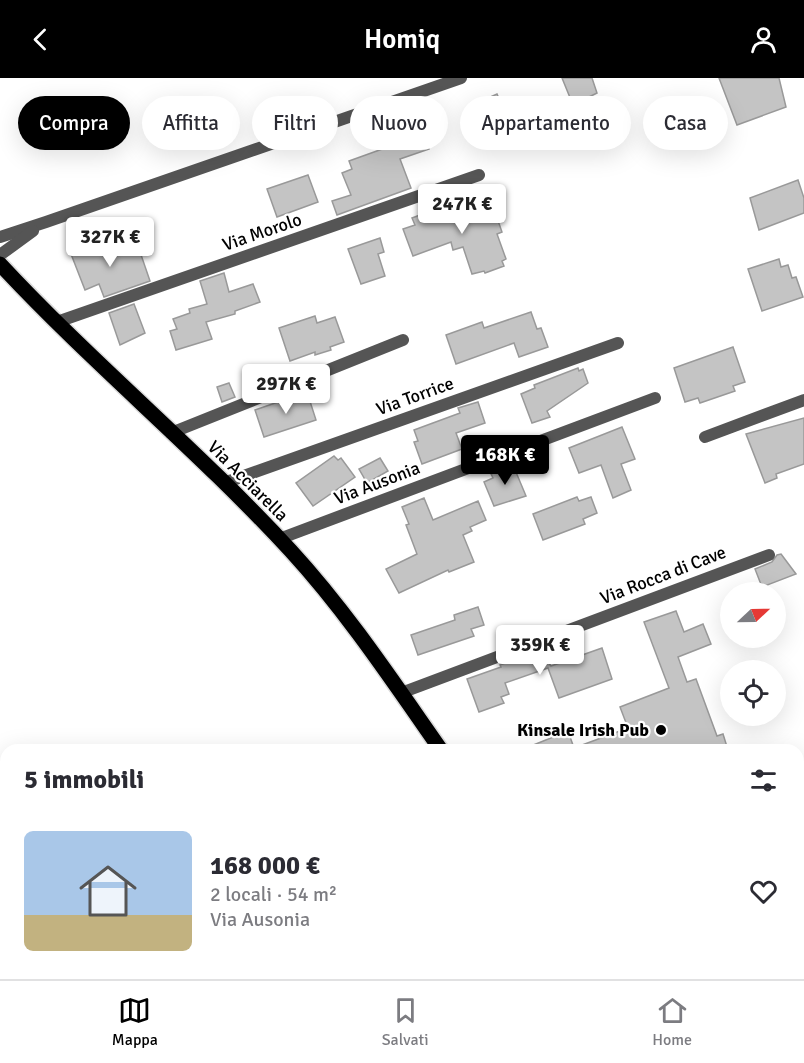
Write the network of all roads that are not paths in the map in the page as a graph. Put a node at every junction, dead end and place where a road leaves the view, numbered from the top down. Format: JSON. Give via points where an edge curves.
{"nodes":[{"id":1,"x":461,"y":78,"type":"edge"},
{"id":2,"x":479,"y":175,"type":"dead end"},
{"id":3,"x":46,"y":222,"type":"junction"},
{"id":4,"x":0,"y":237,"type":"edge"},
{"id":5,"x":0,"y":255,"type":"edge"},
{"id":6,"x":0,"y":264,"type":"edge"},
{"id":7,"x":57,"y":322,"type":"junction"},
{"id":8,"x":403,"y":340,"type":"dead end"},
{"id":9,"x":618,"y":343,"type":"dead end"},
{"id":10,"x":655,"y":398,"type":"dead end"},
{"id":11,"x":804,"y":400,"type":"edge"},
{"id":12,"x":171,"y":433,"type":"junction"},
{"id":13,"x":705,"y":436,"type":"dead end"},
{"id":14,"x":224,"y":483,"type":"junction"},
{"id":15,"x":279,"y":539,"type":"junction"},
{"id":16,"x":769,"y":555,"type":"dead end"},
{"id":17,"x":401,"y":693,"type":"junction"},
{"id":18,"x":437,"y":744,"type":"edge"}],
"edges":[{"from":1,"to":3,"type":"street"},
{"from":2,"to":7,"type":"street","name":"Via Morolo"},
{"from":3,"to":4,"type":"street"},
{"from":3,"to":5,"type":"street"},
{"from":6,"to":7,"type":"main road","name":"Via Acciarella"},
{"from":7,"to":12,"type":"main road","name":"Via Acciarella"},
{"from":8,"to":12,"type":"street"},
{"from":9,"to":14,"type":"street","name":"Via Torrice"},
{"from":10,"to":15,"type":"street","name":"Via Ausonia"},
{"from":11,"to":13,"type":"street"},
{"from":12,"to":14,"type":"main road","name":"Via Acciarella"},
{"from":14,"to":15,"type":"main road","name":"Via Acciarella"},
{"from":15,"to":17,"type":"main road","name":"Via Acciarella","via":[[322,587]]},
{"from":16,"to":17,"type":"street","name":"Via Rocca di Cave"},
{"from":17,"to":18,"type":"main road","name":"Via Acciarella"}]}
